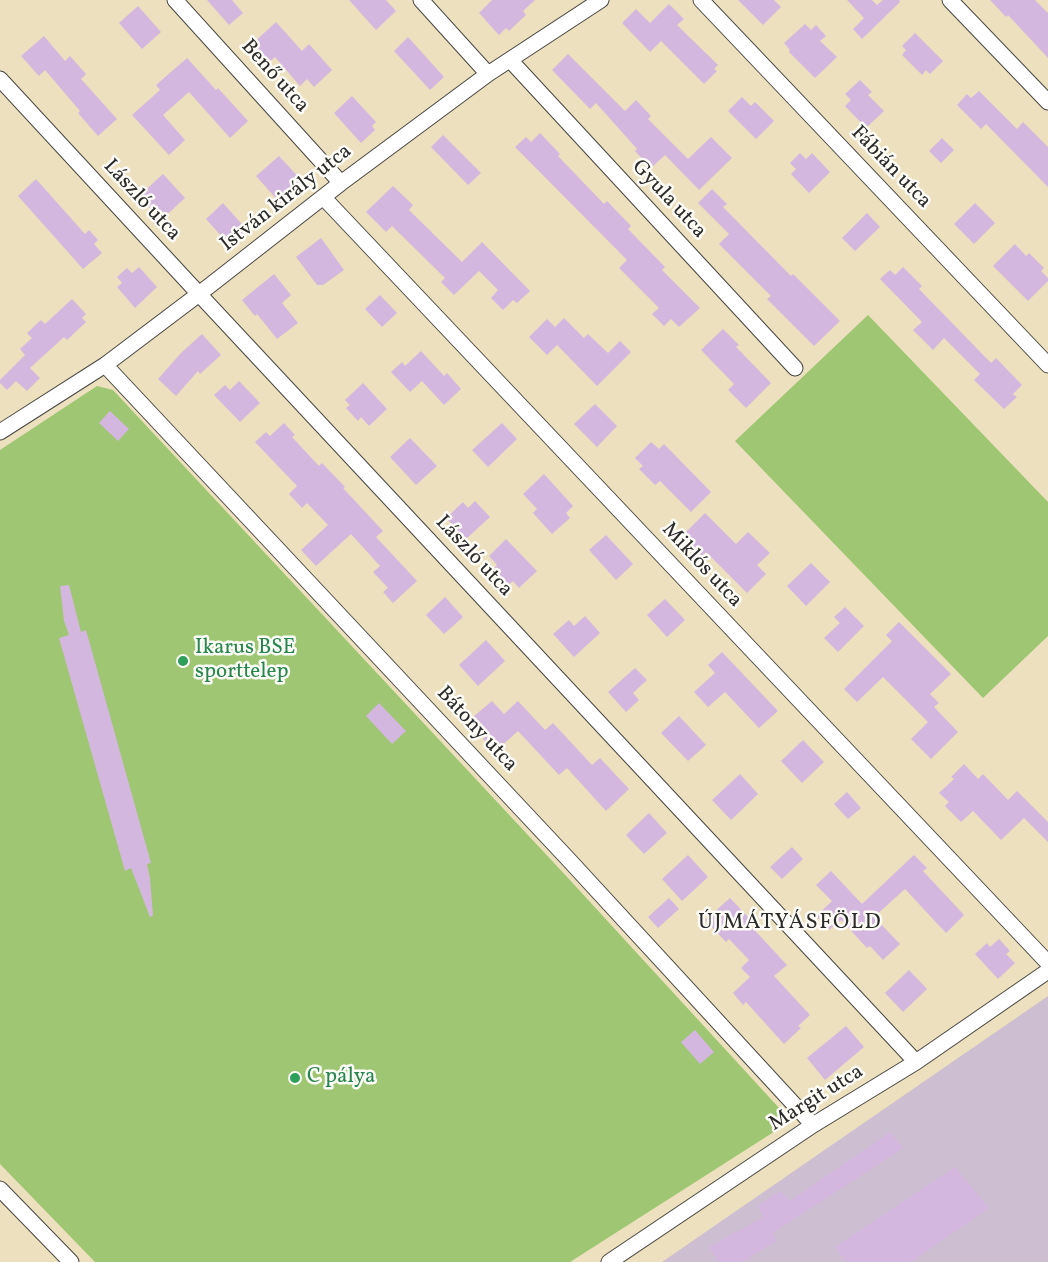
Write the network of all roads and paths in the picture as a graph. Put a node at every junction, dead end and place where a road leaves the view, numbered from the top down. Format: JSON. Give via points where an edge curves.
{"nodes":[{"id":1,"x":176,"y":0,"type":"edge"},
{"id":2,"x":421,"y":0,"type":"edge"},
{"id":3,"x":601,"y":0,"type":"edge"},
{"id":4,"x":701,"y":0,"type":"edge"},
{"id":5,"x":950,"y":0,"type":"edge"},
{"id":6,"x":510,"y":60,"type":"junction"},
{"id":7,"x":488,"y":74,"type":"junction"},
{"id":8,"x":0,"y":79,"type":"edge"},
{"id":9,"x":1048,"y":102,"type":"edge"},
{"id":10,"x":341,"y":183,"type":"junction"},
{"id":11,"x":323,"y":197,"type":"junction"},
{"id":12,"x":199,"y":294,"type":"junction"},
{"id":13,"x":105,"y":365,"type":"junction"},
{"id":14,"x":1048,"y":365,"type":"edge"},
{"id":15,"x":795,"y":368,"type":"dead end"},
{"id":16,"x":0,"y":432,"type":"edge"},
{"id":17,"x":1048,"y":963,"type":"edge"},
{"id":18,"x":1048,"y":971,"type":"edge"},
{"id":19,"x":916,"y":1062,"type":"junction"},
{"id":20,"x":813,"y":1125,"type":"junction"},
{"id":21,"x":0,"y":1189,"type":"edge"},
{"id":22,"x":71,"y":1262,"type":"edge"},
{"id":23,"x":609,"y":1262,"type":"edge"}],
"edges":[{"from":1,"to":10,"type":"street","name":"Benő utca"},
{"from":2,"to":7,"type":"street"},
{"from":3,"to":6,"type":"street","name":"István király utca"},
{"from":4,"to":14,"type":"street","name":"Fábián utca"},
{"from":5,"to":9,"type":"street"},
{"from":6,"to":7,"type":"street","name":"István király utca"},
{"from":6,"to":15,"type":"street","name":"Gyula utca"},
{"from":7,"to":10,"type":"street","name":"István király utca"},
{"from":8,"to":12,"type":"street","name":"László utca"},
{"from":10,"to":11,"type":"street","name":"István király utca"},
{"from":11,"to":12,"type":"street","name":"István király utca"},
{"from":11,"to":17,"type":"street","name":"Miklós utca"},
{"from":12,"to":13,"type":"street","name":"István király utca"},
{"from":12,"to":19,"type":"street","name":"László utca"},
{"from":13,"to":16,"type":"street","name":"István király utca"},
{"from":13,"to":20,"type":"street","name":"Bátony utca"},
{"from":18,"to":19,"type":"street","name":"Margit utca"},
{"from":19,"to":20,"type":"street","name":"Margit utca"},
{"from":20,"to":23,"type":"street","name":"Margit utca"},
{"from":21,"to":22,"type":"street"}]}
